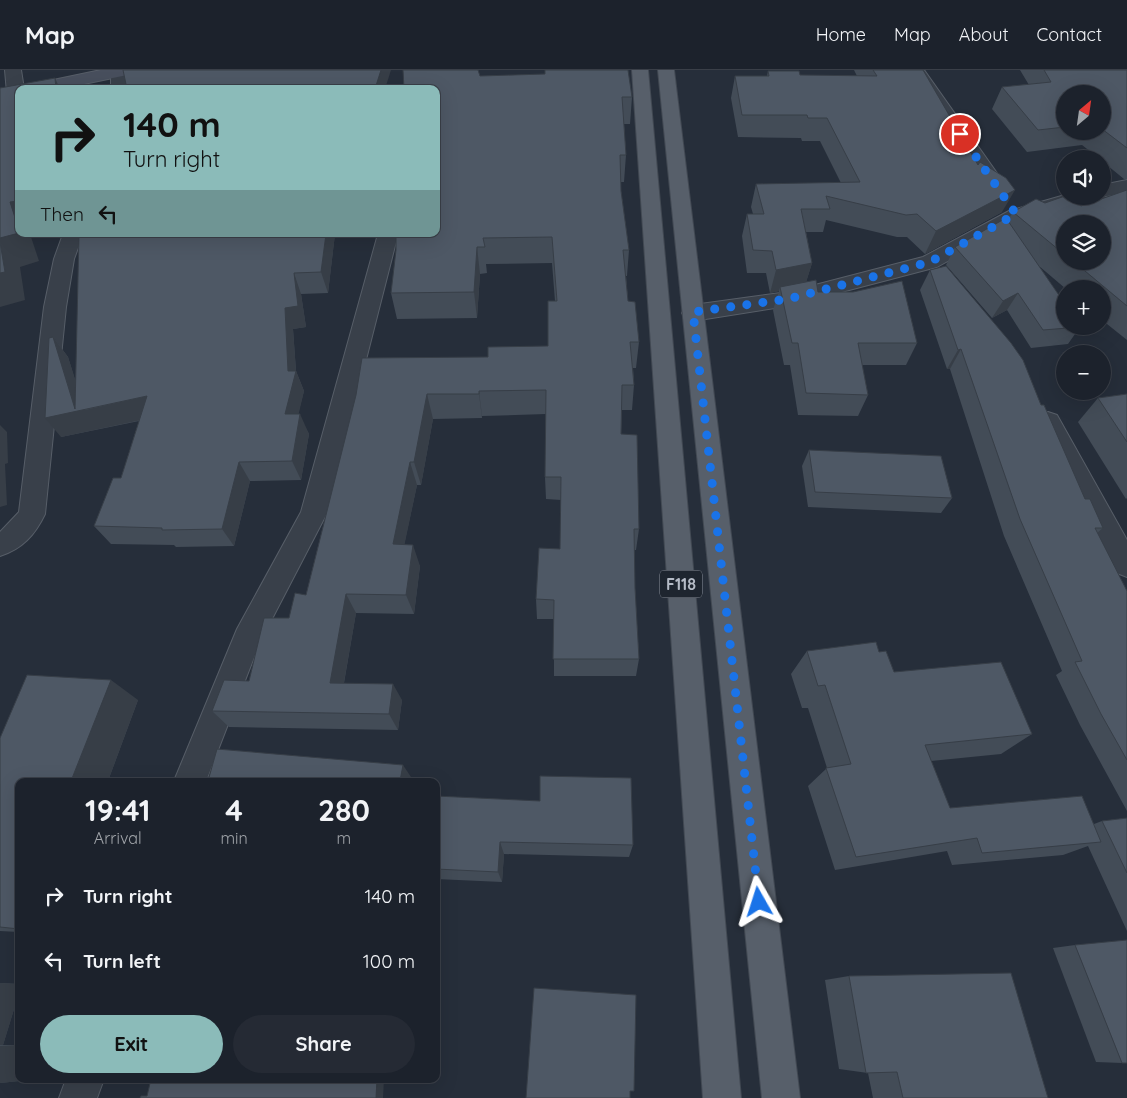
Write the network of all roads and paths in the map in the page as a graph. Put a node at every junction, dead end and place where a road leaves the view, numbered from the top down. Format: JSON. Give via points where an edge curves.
{"nodes":[{"id":1,"x":13,"y":70,"type":"edge"},
{"id":2,"x":640,"y":70,"type":"edge"},
{"id":3,"x":666,"y":70,"type":"edge"},
{"id":4,"x":914,"y":70,"type":"edge"},
{"id":5,"x":122,"y":71,"type":"edge"},
{"id":6,"x":54,"y":85,"type":"edge"},
{"id":7,"x":120,"y":85,"type":"edge"},
{"id":8,"x":12,"y":93,"type":"edge"},
{"id":9,"x":1127,"y":186,"type":"edge"},
{"id":10,"x":1111,"y":189,"type":"edge"},
{"id":11,"x":1056,"y":203,"type":"edge"},
{"id":12,"x":1016,"y":214,"type":"junction"},
{"id":13,"x":72,"y":237,"type":"edge"},
{"id":14,"x":387,"y":237,"type":"edge"},
{"id":15,"x":693,"y":312,"type":"junction"},
{"id":16,"x":1038,"y":403,"type":"edge"},
{"id":17,"x":0,"y":545,"type":"edge"},
{"id":18,"x":1127,"y":565,"type":"edge"},
{"id":19,"x":191,"y":778,"type":"edge"},
{"id":20,"x":84,"y":1083,"type":"edge"},
{"id":21,"x":78,"y":1098,"type":"edge"},
{"id":22,"x":722,"y":1098,"type":"edge"},
{"id":23,"x":781,"y":1098,"type":"edge"}],
"edges":[{"from":1,"to":8,"type":"street"},
{"from":2,"to":22,"type":"main road","number":"F118"},
{"from":3,"to":15,"type":"main road","number":"F118"},
{"from":4,"to":12,"type":"street"},
{"from":5,"to":6,"type":"main road"},
{"from":5,"to":7,"type":"street"},
{"from":9,"to":10,"type":"street"},
{"from":11,"to":12,"type":"street"},
{"from":12,"to":15,"type":"street","via":[[936,269],[788,299]]},
{"from":13,"to":17,"type":"street","via":[[64,259],[55,307],[32,514],[21,532]]},
{"from":14,"to":19,"type":"street","via":[[314,514],[247,638]]},
{"from":15,"to":23,"type":"main road","number":"F118"},
{"from":16,"to":18,"type":"street"},
{"from":20,"to":21,"type":"street"}]}
